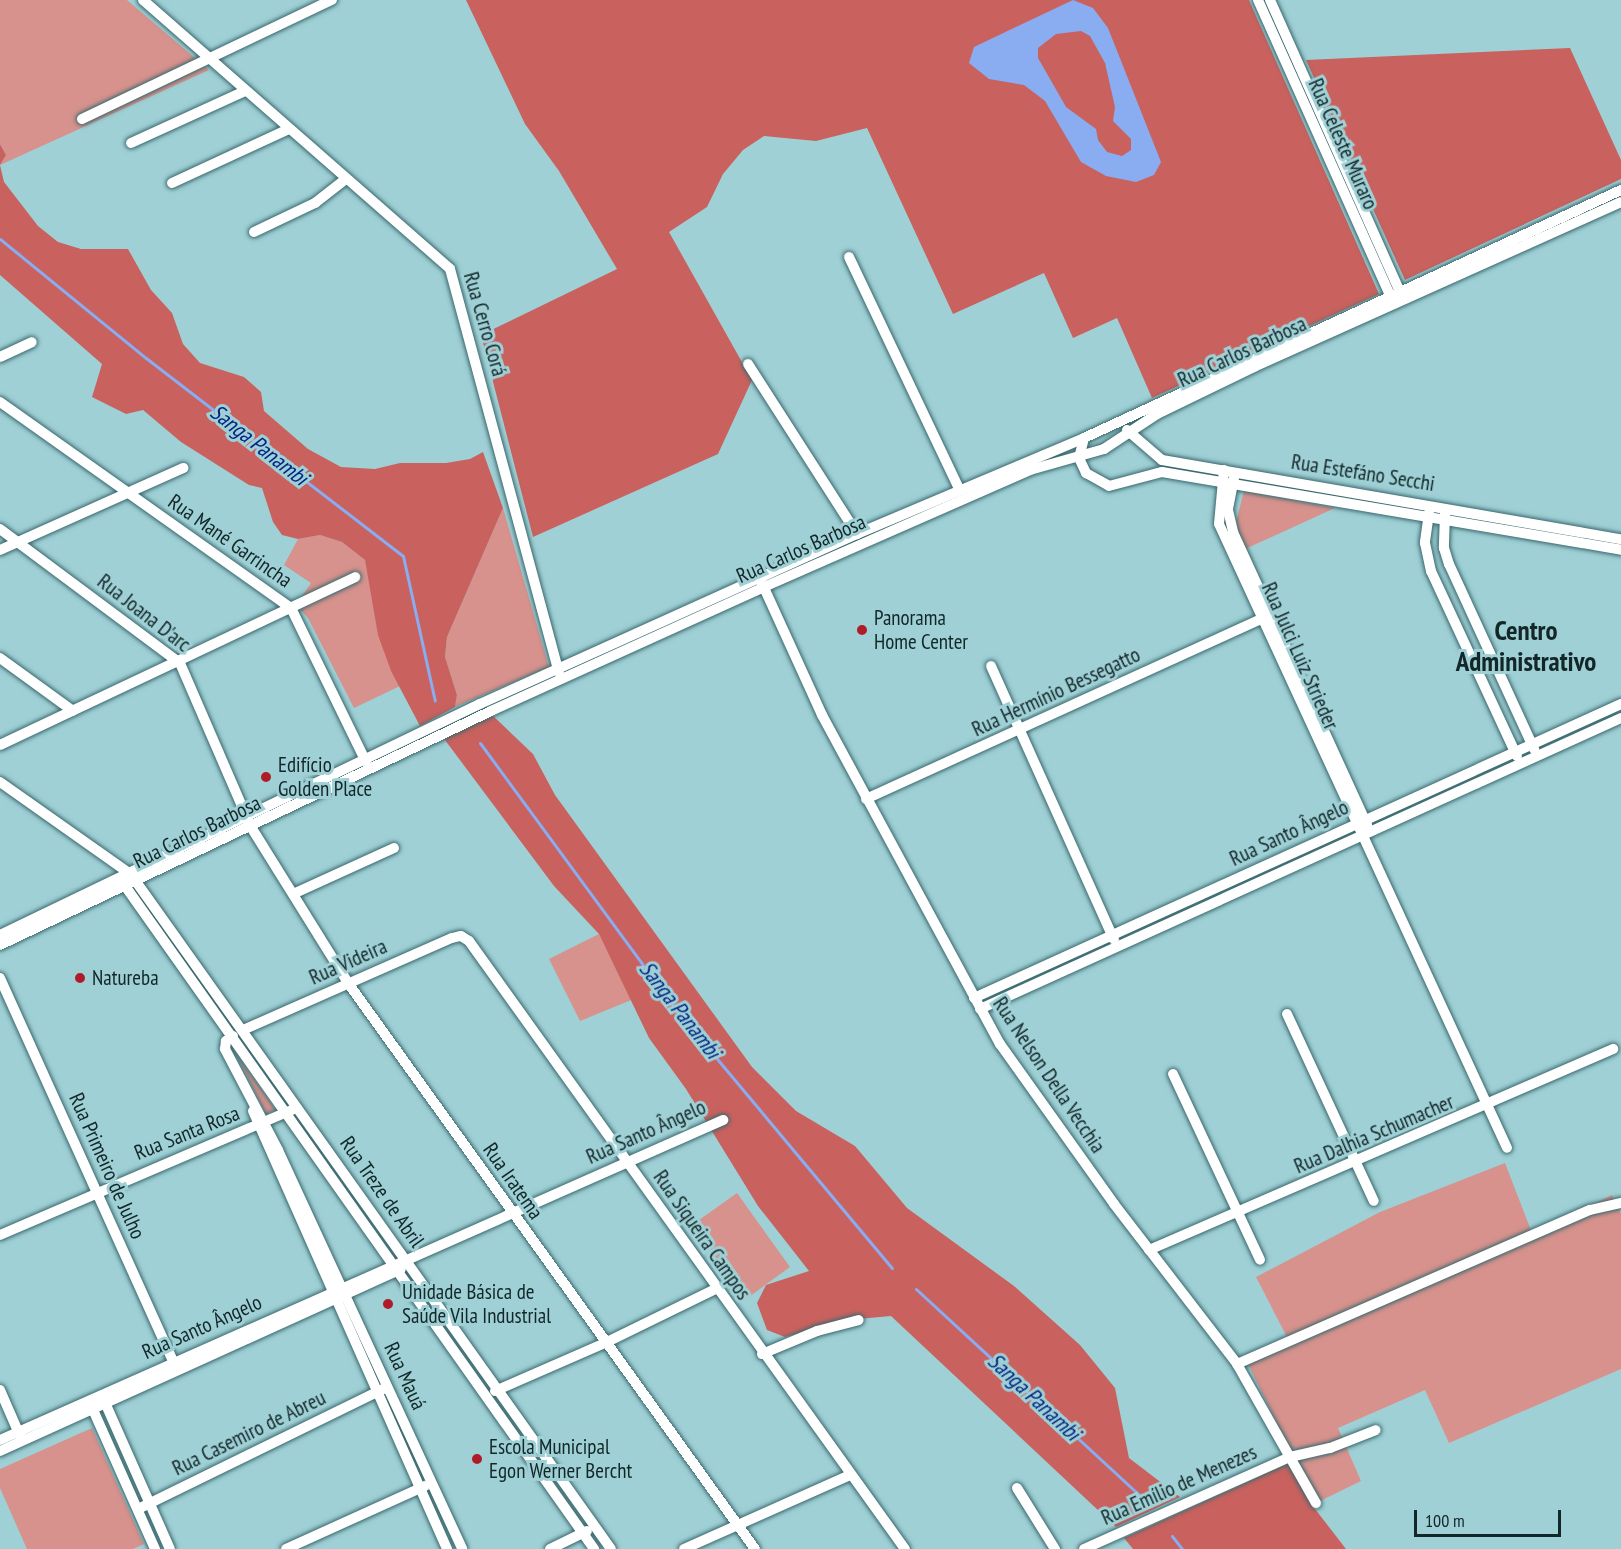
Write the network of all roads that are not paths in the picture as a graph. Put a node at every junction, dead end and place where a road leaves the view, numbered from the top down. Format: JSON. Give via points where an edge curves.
{"nodes":[{"id":1,"x":143,"y":0,"type":"edge"},
{"id":2,"x":332,"y":0,"type":"edge"},
{"id":3,"x":1258,"y":0,"type":"edge"},
{"id":4,"x":1270,"y":0,"type":"edge"},
{"id":5,"x":206,"y":58,"type":"junction"},
{"id":6,"x":245,"y":91,"type":"junction"},
{"id":7,"x":82,"y":119,"type":"dead end"},
{"id":8,"x":289,"y":129,"type":"junction"},
{"id":9,"x":130,"y":143,"type":"dead end"},
{"id":10,"x":346,"y":179,"type":"junction"},
{"id":11,"x":172,"y":183,"type":"dead end"},
{"id":12,"x":1621,"y":190,"type":"edge"},
{"id":13,"x":1621,"y":202,"type":"edge"},
{"id":14,"x":254,"y":232,"type":"dead end"},
{"id":15,"x":849,"y":257,"type":"dead end"},
{"id":16,"x":1396,"y":297,"type":"junction"},
{"id":17,"x":32,"y":342,"type":"dead end"},
{"id":18,"x":0,"y":357,"type":"edge"},
{"id":19,"x":1252,"y":363,"type":"junction"},
{"id":20,"x":748,"y":364,"type":"dead end"},
{"id":21,"x":0,"y":402,"type":"edge"},
{"id":22,"x":1157,"y":414,"type":"junction"},
{"id":23,"x":1110,"y":425,"type":"junction"},
{"id":24,"x":1131,"y":432,"type":"junction"},
{"id":25,"x":1084,"y":438,"type":"junction"},
{"id":26,"x":1144,"y":447,"type":"junction"},
{"id":27,"x":1079,"y":458,"type":"junction"},
{"id":28,"x":1053,"y":464,"type":"junction"},
{"id":29,"x":183,"y":468,"type":"dead end"},
{"id":30,"x":1086,"y":473,"type":"junction"},
{"id":31,"x":1231,"y":475,"type":"junction"},
{"id":32,"x":1221,"y":482,"type":"junction"},
{"id":33,"x":959,"y":489,"type":"junction"},
{"id":34,"x":129,"y":492,"type":"junction"},
{"id":35,"x":1430,"y":504,"type":"junction"},
{"id":36,"x":1445,"y":507,"type":"junction"},
{"id":37,"x":1428,"y":518,"type":"junction"},
{"id":38,"x":1444,"y":520,"type":"junction"},
{"id":39,"x":0,"y":529,"type":"edge"},
{"id":40,"x":857,"y":534,"type":"junction"},
{"id":41,"x":1621,"y":538,"type":"edge"},
{"id":42,"x":18,"y":542,"type":"junction"},
{"id":43,"x":0,"y":550,"type":"edge"},
{"id":44,"x":1621,"y":550,"type":"edge"},
{"id":45,"x":355,"y":577,"type":"dead end"},
{"id":46,"x":762,"y":582,"type":"junction"},
{"id":47,"x":291,"y":608,"type":"junction"},
{"id":48,"x":1261,"y":619,"type":"junction"},
{"id":49,"x":0,"y":658,"type":"edge"},
{"id":50,"x":180,"y":663,"type":"junction"},
{"id":51,"x":991,"y":666,"type":"dead end"},
{"id":52,"x":560,"y":674,"type":"junction"},
{"id":53,"x":1621,"y":704,"type":"edge"},
{"id":54,"x":73,"y":711,"type":"junction"},
{"id":55,"x":1621,"y":718,"type":"edge"},
{"id":56,"x":1023,"y":730,"type":"junction"},
{"id":57,"x":1532,"y":744,"type":"junction"},
{"id":58,"x":0,"y":745,"type":"edge"},
{"id":59,"x":1515,"y":751,"type":"junction"},
{"id":60,"x":1538,"y":757,"type":"junction"},
{"id":61,"x":364,"y":758,"type":"junction"},
{"id":62,"x":1521,"y":765,"type":"junction"},
{"id":63,"x":370,"y":770,"type":"junction"},
{"id":64,"x":0,"y":782,"type":"edge"},
{"id":65,"x":866,"y":799,"type":"junction"},
{"id":66,"x":247,"y":815,"type":"junction"},
{"id":67,"x":1360,"y":822,"type":"junction"},
{"id":68,"x":252,"y":826,"type":"junction"},
{"id":69,"x":1365,"y":836,"type":"junction"},
{"id":70,"x":394,"y":848,"type":"dead end"},
{"id":71,"x":124,"y":875,"type":"junction"},
{"id":72,"x":131,"y":885,"type":"junction"},
{"id":73,"x":293,"y":894,"type":"junction"},
{"id":74,"x":0,"y":935,"type":"edge"},
{"id":75,"x":1112,"y":935,"type":"junction"},
{"id":76,"x":469,"y":941,"type":"joint"},
{"id":77,"x":0,"y":945,"type":"edge"},
{"id":78,"x":1117,"y":947,"type":"junction"},
{"id":79,"x":0,"y":978,"type":"edge"},
{"id":80,"x":348,"y":983,"type":"junction"},
{"id":81,"x":974,"y":998,"type":"junction"},
{"id":82,"x":980,"y":1009,"type":"junction"},
{"id":83,"x":1287,"y":1014,"type":"dead end"},
{"id":84,"x":238,"y":1033,"type":"junction"},
{"id":85,"x":1613,"y":1049,"type":"dead end"},
{"id":86,"x":1173,"y":1074,"type":"dead end"},
{"id":87,"x":1488,"y":1106,"type":"junction"},
{"id":88,"x":297,"y":1107,"type":"junction"},
{"id":89,"x":285,"y":1113,"type":"junction"},
{"id":90,"x":723,"y":1120,"type":"dead end"},
{"id":91,"x":260,"y":1124,"type":"junction"},
{"id":92,"x":1507,"y":1148,"type":"dead end"},
{"id":93,"x":628,"y":1162,"type":"junction"},
{"id":94,"x":1356,"y":1163,"type":"junction"},
{"id":95,"x":97,"y":1191,"type":"junction"},
{"id":96,"x":1374,"y":1201,"type":"dead end"},
{"id":97,"x":1621,"y":1203,"type":"edge"},
{"id":98,"x":510,"y":1212,"type":"junction"},
{"id":99,"x":1238,"y":1215,"type":"junction"},
{"id":100,"x":0,"y":1235,"type":"edge"},
{"id":101,"x":1149,"y":1250,"type":"junction"},
{"id":102,"x":1260,"y":1260,"type":"dead end"},
{"id":103,"x":407,"y":1261,"type":"junction"},
{"id":104,"x":394,"y":1268,"type":"junction"},
{"id":105,"x":715,"y":1288,"type":"junction"},
{"id":106,"x":339,"y":1293,"type":"junction"},
{"id":107,"x":858,"y":1320,"type":"dead end"},
{"id":108,"x":605,"y":1343,"type":"junction"},
{"id":109,"x":762,"y":1354,"type":"junction"},
{"id":110,"x":1237,"y":1364,"type":"junction"},
{"id":111,"x":175,"y":1365,"type":"junction"},
{"id":112,"x":388,"y":1386,"type":"junction"},
{"id":113,"x":499,"y":1388,"type":"junction"},
{"id":114,"x":0,"y":1390,"type":"edge"},
{"id":115,"x":378,"y":1392,"type":"junction"},
{"id":116,"x":486,"y":1396,"type":"junction"},
{"id":117,"x":103,"y":1399,"type":"junction"},
{"id":118,"x":91,"y":1404,"type":"junction"},
{"id":119,"x":0,"y":1426,"type":"edge"},
{"id":120,"x":1376,"y":1430,"type":"dead end"},
{"id":121,"x":20,"y":1436,"type":"junction"},
{"id":122,"x":4,"y":1444,"type":"edge"},
{"id":123,"x":1290,"y":1457,"type":"junction"},
{"id":124,"x":850,"y":1475,"type":"junction"},
{"id":125,"x":433,"y":1482,"type":"junction"},
{"id":126,"x":421,"y":1488,"type":"junction"},
{"id":127,"x":1017,"y":1488,"type":"dead end"},
{"id":128,"x":150,"y":1503,"type":"junction"},
{"id":129,"x":1316,"y":1503,"type":"dead end"},
{"id":130,"x":138,"y":1509,"type":"junction"},
{"id":131,"x":739,"y":1525,"type":"junction"},
{"id":132,"x":595,"y":1526,"type":"junction"},
{"id":133,"x":582,"y":1534,"type":"junction"},
{"id":134,"x":602,"y":1536,"type":"junction"},
{"id":135,"x":592,"y":1546,"type":"edge"},
{"id":136,"x":155,"y":1549,"type":"edge"},
{"id":137,"x":170,"y":1549,"type":"edge"},
{"id":138,"x":286,"y":1549,"type":"edge"},
{"id":139,"x":447,"y":1549,"type":"edge"},
{"id":140,"x":462,"y":1549,"type":"edge"},
{"id":141,"x":550,"y":1549,"type":"edge"},
{"id":142,"x":578,"y":1549,"type":"edge"},
{"id":143,"x":611,"y":1549,"type":"edge"},
{"id":144,"x":684,"y":1549,"type":"edge"},
{"id":145,"x":755,"y":1549,"type":"edge"},
{"id":146,"x":904,"y":1549,"type":"edge"},
{"id":147,"x":1055,"y":1549,"type":"edge"},
{"id":148,"x":1084,"y":1549,"type":"edge"}],
"edges":[{"from":1,"to":5,"type":"street","name":"Rua Cerro Corá"},
{"from":2,"to":5,"type":"street"},
{"from":3,"to":16,"type":"street","name":"Rua Celeste Muraro"},
{"from":4,"to":16,"type":"street","name":"Rua Celeste Muraro"},
{"from":5,"to":6,"type":"street","name":"Rua Cerro Corá"},
{"from":5,"to":7,"type":"street"},
{"from":6,"to":8,"type":"street","name":"Rua Cerro Corá"},
{"from":6,"to":9,"type":"street"},
{"from":8,"to":10,"type":"street","name":"Rua Cerro Corá"},
{"from":8,"to":11,"type":"street"},
{"from":10,"to":14,"type":"street","via":[[315,203]]},
{"from":10,"to":52,"type":"street","name":"Rua Cerro Corá","via":[[450,269]]},
{"from":12,"to":16,"type":"street","name":"Rua Carlos Barbosa"},
{"from":13,"to":16,"type":"street","name":"Rua Carlos Barbosa"},
{"from":15,"to":33,"type":"street"},
{"from":16,"to":19,"type":"street","name":"Rua Carlos Barbosa"},
{"from":17,"to":18,"type":"street"},
{"from":19,"to":22,"type":"street","name":"Rua Carlos Barbosa"},
{"from":19,"to":23,"type":"street","name":"Rua Carlos Barbosa"},
{"from":20,"to":40,"type":"street"},
{"from":21,"to":34,"type":"street","name":"Rua Mané Garrincha"},
{"from":22,"to":24,"type":"street","name":"Rua Carlos Barbosa"},
{"from":22,"to":26,"type":"street","via":[[1143,433]]},
{"from":23,"to":24,"type":"street"},
{"from":23,"to":25,"type":"street","name":"Rua Carlos Barbosa"},
{"from":24,"to":26,"type":"street","name":"Rua Estefáno Secchi"},
{"from":24,"to":27,"type":"street","name":"Rua Carlos Barbosa","via":[[1104,449]]},
{"from":25,"to":27,"type":"street"},
{"from":25,"to":33,"type":"street","name":"Rua Carlos Barbosa"},
{"from":26,"to":31,"type":"street","name":"Rua Estefáno Secchi","via":[[1162,460]]},
{"from":27,"to":28,"type":"street","name":"Rua Carlos Barbosa"},
{"from":27,"to":30,"type":"street"},
{"from":28,"to":30,"type":"street"},
{"from":28,"to":46,"type":"street","name":"Rua Carlos Barbosa","via":[[1030,470]]},
{"from":29,"to":34,"type":"street"},
{"from":30,"to":32,"type":"street","via":[[1109,486],[1162,472]]},
{"from":31,"to":32,"type":"street"},
{"from":31,"to":35,"type":"street","name":"Rua Estefáno Secchi"},
{"from":31,"to":37,"type":"street"},
{"from":31,"to":67,"type":"street","name":"Rua Julci Luiz Strieder","via":[[1228,510],[1233,532]]},
{"from":32,"to":48,"type":"street","name":"Rua Julci Luiz Strieder","via":[[1219,524]]},
{"from":33,"to":40,"type":"street","name":"Rua Carlos Barbosa"},
{"from":34,"to":42,"type":"street"},
{"from":34,"to":47,"type":"street","name":"Rua Mané Garrincha"},
{"from":35,"to":36,"type":"street","name":"Rua Estefáno Secchi"},
{"from":35,"to":37,"type":"street"},
{"from":36,"to":38,"type":"street"},
{"from":36,"to":41,"type":"street","name":"Rua Estefáno Secchi"},
{"from":37,"to":38,"type":"street"},
{"from":37,"to":59,"type":"street","via":[[1425,543],[1431,572]]},
{"from":38,"to":44,"type":"street"},
{"from":38,"to":57,"type":"street","via":[[1444,548],[1449,564]]},
{"from":39,"to":42,"type":"street","name":"Rua Joana D'arc"},
{"from":40,"to":46,"type":"street","name":"Rua Carlos Barbosa"},
{"from":42,"to":43,"type":"street"},
{"from":42,"to":50,"type":"street","name":"Rua Joana D'arc"},
{"from":45,"to":47,"type":"street"},
{"from":46,"to":52,"type":"street","name":"Rua Carlos Barbosa"},
{"from":46,"to":65,"type":"street","name":"Rua Nelson Della Vecchia","via":[[822,715]]},
{"from":47,"to":50,"type":"street"},
{"from":47,"to":61,"type":"street","name":"Rua Mané Garrincha"},
{"from":48,"to":56,"type":"street","name":"Rua Hermínio Bessegatto"},
{"from":48,"to":67,"type":"street","name":"Rua Julci Luiz Strieder"},
{"from":49,"to":54,"type":"street"},
{"from":50,"to":54,"type":"street"},
{"from":50,"to":66,"type":"street","name":"Rua Joana D'arc"},
{"from":51,"to":56,"type":"street"},
{"from":52,"to":61,"type":"street","name":"Rua Carlos Barbosa"},
{"from":52,"to":63,"type":"street","name":"Rua Carlos Barbosa"},
{"from":53,"to":57,"type":"street","name":"Rua Santo Ângelo"},
{"from":54,"to":58,"type":"street"},
{"from":55,"to":60,"type":"street","name":"Rua Santo Ângelo"},
{"from":56,"to":65,"type":"street","name":"Rua Hermínio Bessegatto"},
{"from":56,"to":75,"type":"street"},
{"from":57,"to":59,"type":"street","name":"Rua Santo Ângelo"},
{"from":57,"to":60,"type":"street"},
{"from":59,"to":62,"type":"street"},
{"from":59,"to":67,"type":"street","name":"Rua Santo Ângelo"},
{"from":60,"to":62,"type":"street","name":"Rua Santo Ângelo"},
{"from":61,"to":63,"type":"street","name":"Rua Mané Garrincha"},
{"from":61,"to":66,"type":"street","name":"Rua Carlos Barbosa"},
{"from":62,"to":69,"type":"street","name":"Rua Santo Ângelo"},
{"from":63,"to":68,"type":"street","name":"Rua Carlos Barbosa"},
{"from":64,"to":71,"type":"street","name":"Rua Treze de Abril"},
{"from":65,"to":81,"type":"street","name":"Rua Nelson Della Vecchia"},
{"from":66,"to":68,"type":"street","name":"Rua Joana D'arc"},
{"from":66,"to":71,"type":"street","name":"Rua Carlos Barbosa"},
{"from":67,"to":69,"type":"street","name":"Rua Julci Luiz Strieder"},
{"from":67,"to":75,"type":"street","name":"Rua Santo Ângelo"},
{"from":68,"to":72,"type":"street","name":"Rua Carlos Barbosa"},
{"from":68,"to":73,"type":"street","name":"Rua Iratema"},
{"from":69,"to":78,"type":"street","name":"Rua Santo Ângelo"},
{"from":69,"to":87,"type":"street","name":"Rua Julci Luiz Strieder"},
{"from":70,"to":73,"type":"street"},
{"from":71,"to":72,"type":"street","name":"Rua Treze de Abril"},
{"from":71,"to":74,"type":"street","name":"Rua Carlos Barbosa"},
{"from":72,"to":77,"type":"street","name":"Rua Carlos Barbosa"},
{"from":72,"to":84,"type":"street","name":"Rua Treze de Abril"},
{"from":73,"to":80,"type":"street","name":"Rua Iratema"},
{"from":75,"to":78,"type":"street"},
{"from":75,"to":81,"type":"street","name":"Rua Santo Ângelo"},
{"from":76,"to":80,"type":"street","name":"Rua Videira","via":[[460,936],[452,938]]},
{"from":76,"to":93,"type":"street","name":"Rua Siqueira Campos"},
{"from":78,"to":82,"type":"street","name":"Rua Santo Ângelo"},
{"from":79,"to":95,"type":"street","name":"Rua Primeiro de Julho"},
{"from":80,"to":84,"type":"street","name":"Rua Videira"},
{"from":80,"to":98,"type":"street","name":"Rua Iratema"},
{"from":81,"to":82,"type":"street","name":"Rua Nelson Della Vecchia"},
{"from":82,"to":101,"type":"street","name":"Rua Nelson Della Vecchia","via":[[1000,1044]]},
{"from":83,"to":94,"type":"street"},
{"from":84,"to":88,"type":"street","name":"Rua Treze de Abril"},
{"from":84,"to":89,"type":"street","name":"Rua Treze de Abril"},
{"from":84,"to":91,"type":"street","name":"Rua Mauá","via":[[226,1041],[225,1049]]},
{"from":85,"to":87,"type":"street","name":"Rua Dalhia Schumacher"},
{"from":86,"to":99,"type":"street"},
{"from":87,"to":92,"type":"street","name":"Rua Julci Luiz Strieder"},
{"from":87,"to":94,"type":"street","name":"Rua Dalhia Schumacher"},
{"from":88,"to":89,"type":"street","name":"Rua Santa Rosa"},
{"from":88,"to":103,"type":"street","name":"Rua Treze de Abril"},
{"from":89,"to":91,"type":"street","name":"Rua Santa Rosa"},
{"from":89,"to":104,"type":"street","name":"Rua Treze de Abril"},
{"from":90,"to":93,"type":"street","name":"Rua Santo Ângelo"},
{"from":91,"to":95,"type":"street","name":"Rua Santa Rosa"},
{"from":91,"to":106,"type":"street","name":"Rua Mauá"},
{"from":93,"to":98,"type":"street","name":"Rua Santo Ângelo"},
{"from":93,"to":105,"type":"street","name":"Rua Siqueira Campos"},
{"from":94,"to":96,"type":"street"},
{"from":94,"to":99,"type":"street","name":"Rua Dalhia Schumacher"},
{"from":95,"to":100,"type":"street","name":"Rua Santa Rosa"},
{"from":95,"to":111,"type":"street","name":"Rua Primeiro de Julho"},
{"from":97,"to":110,"type":"street","via":[[1590,1210]]},
{"from":98,"to":103,"type":"street","name":"Rua Santo Ângelo"},
{"from":98,"to":108,"type":"street","name":"Rua Iratema"},
{"from":99,"to":101,"type":"street","name":"Rua Dalhia Schumacher"},
{"from":99,"to":102,"type":"street"},
{"from":101,"to":110,"type":"street","name":"Rua Nelson Della Vecchia"},
{"from":103,"to":104,"type":"street","name":"Rua Santo Ângelo"},
{"from":103,"to":113,"type":"street","name":"Rua Treze de Abril"},
{"from":104,"to":106,"type":"street","name":"Rua Santo Ângelo"},
{"from":104,"to":116,"type":"street","name":"Rua Treze de Abril"},
{"from":105,"to":108,"type":"street"},
{"from":105,"to":109,"type":"street","name":"Rua Siqueira Campos"},
{"from":106,"to":111,"type":"street","name":"Rua Santo Ângelo"},
{"from":106,"to":112,"type":"street","name":"Rua Mauá"},
{"from":106,"to":115,"type":"street"},
{"from":107,"to":109,"type":"street"},
{"from":108,"to":113,"type":"street"},
{"from":108,"to":131,"type":"street","name":"Rua Iratema"},
{"from":109,"to":124,"type":"street","name":"Rua Siqueira Campos"},
{"from":110,"to":123,"type":"street","name":"Rua Nelson Della Vecchia"},
{"from":111,"to":117,"type":"street","name":"Rua Santo Ângelo"},
{"from":112,"to":115,"type":"street","name":"Rua Casemiro de Abreu"},
{"from":112,"to":125,"type":"street","name":"Rua Mauá"},
{"from":113,"to":116,"type":"street"},
{"from":113,"to":132,"type":"street","name":"Rua Treze de Abril"},
{"from":114,"to":121,"type":"street"},
{"from":115,"to":126,"type":"street"},
{"from":115,"to":128,"type":"street","name":"Rua Casemiro de Abreu"},
{"from":116,"to":133,"type":"street","name":"Rua Treze de Abril"},
{"from":117,"to":118,"type":"street","name":"Rua Santo Ângelo"},
{"from":117,"to":128,"type":"street"},
{"from":118,"to":121,"type":"street","name":"Rua Santo Ângelo"},
{"from":118,"to":130,"type":"street"},
{"from":119,"to":122,"type":"street"},
{"from":120,"to":123,"type":"street","name":"Rua Emílio de Menezes","via":[[1330,1448]]},
{"from":121,"to":122,"type":"street","name":"Rua Santo Ângelo"},
{"from":123,"to":129,"type":"street","name":"Rua Nelson Della Vecchia"},
{"from":123,"to":148,"type":"street","name":"Rua Emílio de Menezes"},
{"from":124,"to":131,"type":"street"},
{"from":124,"to":146,"type":"street","name":"Rua Siqueira Campos"},
{"from":125,"to":126,"type":"street"},
{"from":125,"to":140,"type":"street","name":"Rua Mauá"},
{"from":126,"to":138,"type":"street"},
{"from":126,"to":139,"type":"street"},
{"from":127,"to":147,"type":"street"},
{"from":128,"to":130,"type":"street","name":"Rua Casemiro de Abreu"},
{"from":128,"to":137,"type":"street"},
{"from":130,"to":136,"type":"street"},
{"from":131,"to":144,"type":"street"},
{"from":131,"to":145,"type":"street","name":"Rua Iratema"},
{"from":132,"to":133,"type":"street"},
{"from":132,"to":134,"type":"street","name":"Rua Treze de Abril"},
{"from":133,"to":135,"type":"street","name":"Rua Treze de Abril"},
{"from":133,"to":141,"type":"street"},
{"from":134,"to":135,"type":"street"},
{"from":134,"to":143,"type":"street","name":"Rua Treze de Abril"},
{"from":135,"to":142,"type":"street"}]}
